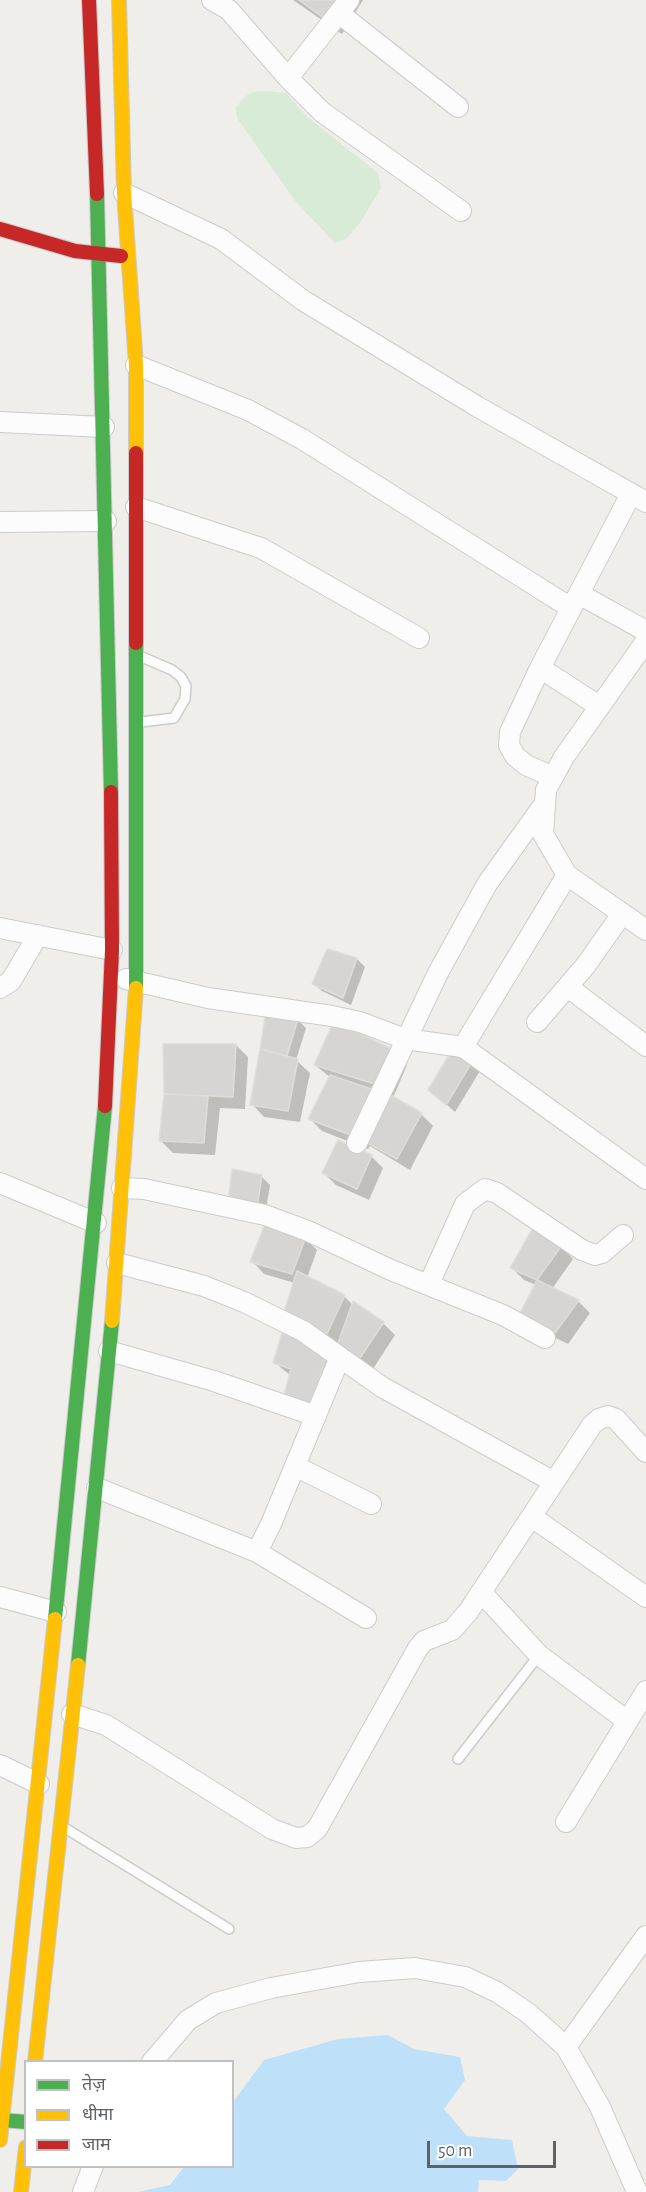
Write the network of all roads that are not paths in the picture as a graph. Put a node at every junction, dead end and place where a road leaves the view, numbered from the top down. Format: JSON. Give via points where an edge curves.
{"nodes":[{"id":1,"x":89,"y":0,"type":"edge"},
{"id":2,"x":119,"y":0,"type":"edge"},
{"id":3,"x":212,"y":0,"type":"edge"},
{"id":4,"x":344,"y":7,"type":"edge"},
{"id":5,"x":237,"y":8,"type":"edge"},
{"id":6,"x":288,"y":78,"type":"junction"},
{"id":7,"x":458,"y":107,"type":"dead end"},
{"id":8,"x":124,"y":193,"type":"junction"},
{"id":9,"x":461,"y":211,"type":"dead end"},
{"id":10,"x":0,"y":229,"type":"edge"},
{"id":11,"x":99,"y":254,"type":"junction"},
{"id":12,"x":128,"y":256,"type":"junction"},
{"id":13,"x":136,"y":365,"type":"junction"},
{"id":14,"x":0,"y":422,"type":"edge"},
{"id":15,"x":104,"y":427,"type":"junction"},
{"id":16,"x":639,"y":498,"type":"edge"},
{"id":17,"x":136,"y":507,"type":"junction"},
{"id":18,"x":106,"y":521,"type":"junction"},
{"id":19,"x":0,"y":522,"type":"edge"},
{"id":20,"x":575,"y":601,"type":"junction"},
{"id":21,"x":646,"y":631,"type":"edge"},
{"id":22,"x":419,"y":638,"type":"dead end"},
{"id":23,"x":646,"y":641,"type":"edge"},
{"id":24,"x":137,"y":655,"type":"junction"},
{"id":25,"x":540,"y":668,"type":"junction"},
{"id":26,"x":599,"y":706,"type":"junction"},
{"id":27,"x":137,"y":726,"type":"junction"},
{"id":28,"x":111,"y":730,"type":"junction"},
{"id":29,"x":553,"y":777,"type":"junction"},
{"id":30,"x":544,"y":802,"type":"junction"},
{"id":31,"x":567,"y":875,"type":"junction"},
{"id":32,"x":622,"y":914,"type":"junction"},
{"id":33,"x":0,"y":928,"type":"edge"},
{"id":34,"x":646,"y":930,"type":"edge"},
{"id":35,"x":38,"y":935,"type":"junction"},
{"id":36,"x":112,"y":950,"type":"junction"},
{"id":37,"x":111,"y":978,"type":"junction"},
{"id":38,"x":136,"y":981,"type":"junction"},
{"id":39,"x":568,"y":987,"type":"junction"},
{"id":40,"x":0,"y":988,"type":"edge"},
{"id":41,"x":537,"y":1022,"type":"dead end"},
{"id":42,"x":405,"y":1039,"type":"junction"},
{"id":43,"x":646,"y":1046,"type":"edge"},
{"id":44,"x":463,"y":1047,"type":"junction"},
{"id":45,"x":357,"y":1143,"type":"dead end"},
{"id":46,"x":646,"y":1179,"type":"edge"},
{"id":47,"x":0,"y":1183,"type":"edge"},
{"id":48,"x":122,"y":1188,"type":"junction"},
{"id":49,"x":96,"y":1223,"type":"junction"},
{"id":50,"x":623,"y":1235,"type":"dead end"},
{"id":51,"x":117,"y":1268,"type":"junction"},
{"id":52,"x":92,"y":1270,"type":"junction"},
{"id":53,"x":429,"y":1284,"type":"junction"},
{"id":54,"x":545,"y":1338,"type":"dead end"},
{"id":55,"x":109,"y":1352,"type":"junction"},
{"id":56,"x":340,"y":1357,"type":"junction"},
{"id":57,"x":316,"y":1416,"type":"junction"},
{"id":58,"x":646,"y":1452,"type":"edge"},
{"id":59,"x":295,"y":1466,"type":"junction"},
{"id":60,"x":554,"y":1482,"type":"junction"},
{"id":61,"x":97,"y":1488,"type":"junction"},
{"id":62,"x":371,"y":1504,"type":"dead end"},
{"id":63,"x":532,"y":1516,"type":"junction"},
{"id":64,"x":257,"y":1552,"type":"junction"},
{"id":65,"x":482,"y":1592,"type":"junction"},
{"id":66,"x":646,"y":1596,"type":"edge"},
{"id":67,"x":0,"y":1597,"type":"edge"},
{"id":68,"x":56,"y":1612,"type":"junction"},
{"id":69,"x":366,"y":1618,"type":"dead end"},
{"id":70,"x":539,"y":1655,"type":"junction"},
{"id":71,"x":646,"y":1691,"type":"edge"},
{"id":72,"x":72,"y":1714,"type":"junction"},
{"id":73,"x":627,"y":1721,"type":"junction"},
{"id":74,"x":458,"y":1759,"type":"dead end"},
{"id":75,"x":0,"y":1765,"type":"edge"},
{"id":76,"x":39,"y":1789,"type":"junction"},
{"id":77,"x":63,"y":1795,"type":"junction"},
{"id":78,"x":566,"y":1822,"type":"dead end"},
{"id":79,"x":60,"y":1826,"type":"junction"},
{"id":80,"x":229,"y":1929,"type":"dead end"},
{"id":81,"x":646,"y":1936,"type":"edge"},
{"id":82,"x":566,"y":2048,"type":"junction"},
{"id":83,"x":35,"y":2060,"type":"edge"},
{"id":84,"x":153,"y":2060,"type":"edge"},
{"id":85,"x":2,"y":2120,"type":"junction"},
{"id":86,"x":24,"y":2122,"type":"edge"},
{"id":87,"x":0,"y":2140,"type":"edge"},
{"id":88,"x":24,"y":2165,"type":"edge"},
{"id":89,"x":92,"y":2168,"type":"edge"},
{"id":90,"x":21,"y":2192,"type":"edge"},
{"id":91,"x":83,"y":2192,"type":"edge"},
{"id":92,"x":637,"y":2192,"type":"edge"}],
"edges":[{"from":1,"to":11,"type":"main road"},
{"from":2,"to":8,"type":"main road"},
{"from":3,"to":5,"type":"street"},
{"from":4,"to":6,"type":"street"},
{"from":4,"to":7,"type":"street"},
{"from":5,"to":6,"type":"street"},
{"from":6,"to":9,"type":"street","via":[[322,112]]},
{"from":8,"to":12,"type":"main road"},
{"from":8,"to":16,"type":"street","via":[[220,239],[304,301],[478,407]]},
{"from":10,"to":11,"type":"main road"},
{"from":11,"to":12,"type":"main road"},
{"from":11,"to":15,"type":"main road"},
{"from":12,"to":13,"type":"main road"},
{"from":13,"to":17,"type":"main road"},
{"from":13,"to":20,"type":"street","via":[[248,410],[302,439]]},
{"from":14,"to":15,"type":"street"},
{"from":15,"to":18,"type":"main road"},
{"from":16,"to":20,"type":"street"},
{"from":17,"to":22,"type":"street","via":[[261,548]]},
{"from":17,"to":24,"type":"main road"},
{"from":18,"to":19,"type":"street"},
{"from":18,"to":28,"type":"main road"},
{"from":20,"to":21,"type":"street"},
{"from":20,"to":25,"type":"street"},
{"from":23,"to":26,"type":"street"},
{"from":24,"to":27,"type":"main road"},
{"from":24,"to":27,"type":"lane","via":[[172,670],[186,686],[185,699],[174,718]]},
{"from":25,"to":26,"type":"street"},
{"from":25,"to":29,"type":"street","via":[[510,732],[509,745],[526,765]]},
{"from":26,"to":29,"type":"street"},
{"from":27,"to":28,"type":"main road"},
{"from":27,"to":38,"type":"main road"},
{"from":28,"to":36,"type":"main road"},
{"from":29,"to":30,"type":"street"},
{"from":30,"to":31,"type":"street","via":[[543,834]]},
{"from":30,"to":42,"type":"street","via":[[487,884]]},
{"from":31,"to":32,"type":"street"},
{"from":31,"to":44,"type":"street"},
{"from":32,"to":34,"type":"street"},
{"from":32,"to":39,"type":"street"},
{"from":33,"to":35,"type":"street"},
{"from":35,"to":36,"type":"street"},
{"from":35,"to":40,"type":"street","via":[[11,981]]},
{"from":36,"to":37,"type":"main road"},
{"from":37,"to":38,"type":"street"},
{"from":37,"to":49,"type":"main road"},
{"from":38,"to":42,"type":"street","via":[[208,998],[351,1020]]},
{"from":38,"to":48,"type":"main road"},
{"from":39,"to":41,"type":"street"},
{"from":39,"to":43,"type":"street"},
{"from":42,"to":44,"type":"street"},
{"from":42,"to":45,"type":"street"},
{"from":44,"to":46,"type":"street"},
{"from":47,"to":49,"type":"street"},
{"from":48,"to":51,"type":"main road"},
{"from":48,"to":53,"type":"street","via":[[265,1215]]},
{"from":49,"to":52,"type":"main road"},
{"from":50,"to":53,"type":"street","via":[[595,1255],[497,1193],[484,1190],[465,1204]]},
{"from":51,"to":52,"type":"main road"},
{"from":51,"to":55,"type":"main road"},
{"from":51,"to":56,"type":"street","via":[[204,1286],[303,1331]]},
{"from":52,"to":68,"type":"main road"},
{"from":53,"to":54,"type":"street","via":[[503,1315]]},
{"from":55,"to":57,"type":"street","via":[[214,1381]]},
{"from":55,"to":61,"type":"main road"},
{"from":56,"to":57,"type":"street"},
{"from":56,"to":60,"type":"street","via":[[382,1387]]},
{"from":57,"to":59,"type":"street"},
{"from":58,"to":60,"type":"street","via":[[616,1419],[608,1416],[599,1419]]},
{"from":59,"to":62,"type":"street"},
{"from":59,"to":64,"type":"street"},
{"from":60,"to":63,"type":"street"},
{"from":61,"to":64,"type":"street"},
{"from":61,"to":72,"type":"main road"},
{"from":63,"to":65,"type":"street"},
{"from":63,"to":66,"type":"street"},
{"from":64,"to":69,"type":"street"},
{"from":65,"to":70,"type":"street"},
{"from":65,"to":72,"type":"street","via":[[452,1630],[424,1641],[418,1648],[317,1829],[307,1837],[296,1838],[272,1829],[106,1725]]},
{"from":67,"to":68,"type":"street"},
{"from":68,"to":76,"type":"main road"},
{"from":70,"to":73,"type":"street"},
{"from":70,"to":74,"type":"lane"},
{"from":71,"to":73,"type":"street"},
{"from":72,"to":77,"type":"main road"},
{"from":73,"to":78,"type":"street"},
{"from":75,"to":76,"type":"street"},
{"from":76,"to":77,"type":"main road"},
{"from":76,"to":85,"type":"main road"},
{"from":77,"to":79,"type":"main road"},
{"from":79,"to":80,"type":"lane"},
{"from":79,"to":83,"type":"main road"},
{"from":81,"to":82,"type":"street"},
{"from":82,"to":84,"type":"street","via":[[528,2013],[497,1992],[465,1977],[415,1968],[359,1972],[271,1988],[216,2003],[188,2020]]},
{"from":82,"to":92,"type":"street","via":[[600,2108]]},
{"from":85,"to":86,"type":"main road"},
{"from":85,"to":87,"type":"main road"},
{"from":88,"to":90,"type":"main road"},
{"from":89,"to":91,"type":"street"}]}
